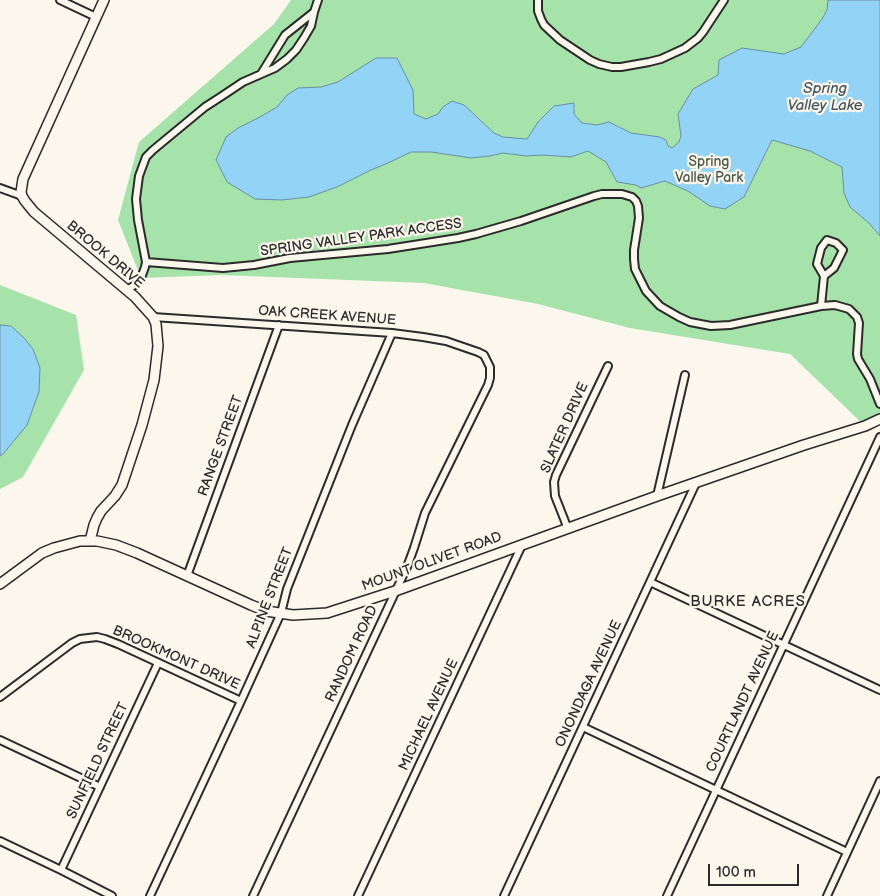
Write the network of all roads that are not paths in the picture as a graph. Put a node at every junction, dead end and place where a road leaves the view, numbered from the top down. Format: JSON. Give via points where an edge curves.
{"nodes":[{"id":1,"x":60,"y":0,"type":"edge"},
{"id":2,"x":104,"y":0,"type":"edge"},
{"id":3,"x":318,"y":0,"type":"edge"},
{"id":4,"x":538,"y":0,"type":"edge"},
{"id":5,"x":724,"y":0,"type":"edge"},
{"id":6,"x":314,"y":12,"type":"junction"},
{"id":7,"x":96,"y":17,"type":"junction"},
{"id":8,"x":261,"y":74,"type":"junction"},
{"id":9,"x":0,"y":188,"type":"edge"},
{"id":10,"x":22,"y":196,"type":"junction"},
{"id":11,"x":146,"y":262,"type":"junction"},
{"id":12,"x":824,"y":276,"type":"junction"},
{"id":13,"x":126,"y":290,"type":"junction"},
{"id":14,"x":822,"y":306,"type":"junction"},
{"id":15,"x":153,"y":317,"type":"junction"},
{"id":16,"x":279,"y":325,"type":"junction"},
{"id":17,"x":392,"y":333,"type":"junction"},
{"id":18,"x":490,"y":366,"type":"joint"},
{"id":19,"x":608,"y":366,"type":"dead end"},
{"id":20,"x":685,"y":375,"type":"dead end"},
{"id":21,"x":880,"y":404,"type":"edge"},
{"id":22,"x":880,"y":419,"type":"edge"},
{"id":23,"x":880,"y":437,"type":"edge"},
{"id":24,"x":696,"y":483,"type":"junction"},
{"id":25,"x":657,"y":496,"type":"junction"},
{"id":26,"x":568,"y":528,"type":"junction"},
{"id":27,"x":90,"y":541,"type":"junction"},
{"id":28,"x":522,"y":544,"type":"junction"},
{"id":29,"x":187,"y":576,"type":"junction"},
{"id":30,"x":650,"y":582,"type":"junction"},
{"id":31,"x":0,"y":584,"type":"edge"},
{"id":32,"x":395,"y":591,"type":"junction"},
{"id":33,"x":281,"y":613,"type":"junction"},
{"id":34,"x":784,"y":645,"type":"junction"},
{"id":35,"x":158,"y":662,"type":"junction"},
{"id":36,"x":880,"y":690,"type":"edge"},
{"id":37,"x":0,"y":697,"type":"edge"},
{"id":38,"x":241,"y":701,"type":"junction"},
{"id":39,"x":583,"y":727,"type":"junction"},
{"id":40,"x":0,"y":740,"type":"edge"},
{"id":41,"x":880,"y":781,"type":"edge"},
{"id":42,"x":100,"y":786,"type":"junction"},
{"id":43,"x":716,"y":790,"type":"junction"},
{"id":44,"x":0,"y":842,"type":"edge"},
{"id":45,"x":847,"y":852,"type":"junction"},
{"id":46,"x":61,"y":870,"type":"junction"},
{"id":47,"x":112,"y":896,"type":"edge"},
{"id":48,"x":150,"y":896,"type":"edge"},
{"id":49,"x":253,"y":896,"type":"edge"},
{"id":50,"x":358,"y":896,"type":"edge"},
{"id":51,"x":504,"y":896,"type":"edge"},
{"id":52,"x":666,"y":896,"type":"edge"},
{"id":53,"x":827,"y":896,"type":"edge"}],
"edges":[{"from":1,"to":7,"type":"street"},
{"from":2,"to":7,"type":"street"},
{"from":3,"to":6,"type":"street"},
{"from":4,"to":5,"type":"street","via":[[538,11],[544,25],[560,40],[599,64],[621,67],[661,59],[685,48],[703,32]]},
{"from":6,"to":8,"type":"street","via":[[285,35]]},
{"from":6,"to":8,"type":"street","via":[[311,26],[296,50],[275,68]]},
{"from":7,"to":10,"type":"street","via":[[23,180]]},
{"from":8,"to":11,"type":"street","via":[[205,107],[146,158],[136,188]]},
{"from":9,"to":10,"type":"street"},
{"from":10,"to":13,"type":"street","name":"BROOK DRIVE","via":[[34,212]]},
{"from":11,"to":13,"type":"street","via":[[144,274],[135,286]]},
{"from":11,"to":14,"type":"street","name":"SPRING VALLEY PARK ACCESS","via":[[223,268],[388,249],[476,234],[594,196],[622,194],[632,197],[638,206],[634,259],[640,280],[651,298],[674,315],[700,325],[720,326]]},
{"from":12,"to":12,"type":"street","via":[[834,268],[843,250],[827,240],[821,248],[818,264]]},
{"from":12,"to":14,"type":"street"},
{"from":13,"to":15,"type":"street","name":"BROOK DRIVE"},
{"from":14,"to":21,"type":"street","name":"SPRING VALLEY PARK ACCESS","via":[[843,306],[857,316],[856,354]]},
{"from":15,"to":16,"type":"street","name":"OAK CREEK AVENUE"},
{"from":15,"to":27,"type":"street","via":[[157,331],[157,357],[142,425],[122,484],[97,518]]},
{"from":16,"to":17,"type":"street","name":"OAK CREEK AVENUE"},
{"from":16,"to":29,"type":"street","name":"RANGE STREET"},
{"from":17,"to":18,"type":"street","name":"OAK CREEK AVENUE","via":[[463,346],[484,356]]},
{"from":17,"to":33,"type":"street","name":"ALPINE STREET","via":[[337,462],[287,589]]},
{"from":18,"to":32,"type":"street","name":"RANDOM ROAD","via":[[488,385],[425,513],[410,561]]},
{"from":19,"to":26,"type":"street","name":"SLATER DRIVE","via":[[554,482],[555,496]]},
{"from":20,"to":25,"type":"street"},
{"from":22,"to":24,"type":"street","name":"MOUNT OLIVET ROAD"},
{"from":23,"to":34,"type":"street","name":"COURTLANDT AVENUE"},
{"from":24,"to":25,"type":"street","name":"MOUNT OLIVET ROAD"},
{"from":24,"to":30,"type":"street","name":"ONONDAGA AVENUE"},
{"from":25,"to":26,"type":"street","name":"MOUNT OLIVET ROAD"},
{"from":26,"to":28,"type":"street","name":"MOUNT OLIVET ROAD"},
{"from":27,"to":29,"type":"street","name":"MOUNT OLIVET ROAD","via":[[122,547]]},
{"from":27,"to":31,"type":"street","name":"MOUNT OLIVET ROAD","via":[[42,553]]},
{"from":28,"to":32,"type":"street","name":"MOUNT OLIVET ROAD"},
{"from":28,"to":50,"type":"street","name":"MICHAEL AVENUE"},
{"from":29,"to":33,"type":"street","name":"MOUNT OLIVET ROAD","via":[[266,611]]},
{"from":30,"to":34,"type":"street"},
{"from":30,"to":39,"type":"street","name":"ONONDAGA AVENUE"},
{"from":32,"to":33,"type":"street","name":"MOUNT OLIVET ROAD","via":[[327,613]]},
{"from":32,"to":49,"type":"street","name":"RANDOM ROAD"},
{"from":33,"to":38,"type":"street","name":"ALPINE STREET"},
{"from":34,"to":36,"type":"street"},
{"from":34,"to":43,"type":"street","name":"COURTLANDT AVENUE"},
{"from":35,"to":37,"type":"street","name":"BROOKMONT DRIVE","via":[[105,638],[80,639]]},
{"from":35,"to":38,"type":"street","name":"BROOKMONT DRIVE"},
{"from":35,"to":42,"type":"street","name":"SUNFIELD STREET"},
{"from":38,"to":48,"type":"street","name":"ALPINE STREET"},
{"from":39,"to":43,"type":"street"},
{"from":39,"to":51,"type":"street","name":"ONONDAGA AVENUE"},
{"from":40,"to":42,"type":"street"},
{"from":41,"to":45,"type":"street"},
{"from":42,"to":46,"type":"street","name":"SUNFIELD STREET"},
{"from":43,"to":45,"type":"street"},
{"from":43,"to":52,"type":"street","name":"COURTLANDT AVENUE"},
{"from":44,"to":46,"type":"street"},
{"from":45,"to":53,"type":"street"},
{"from":46,"to":47,"type":"street"}]}
